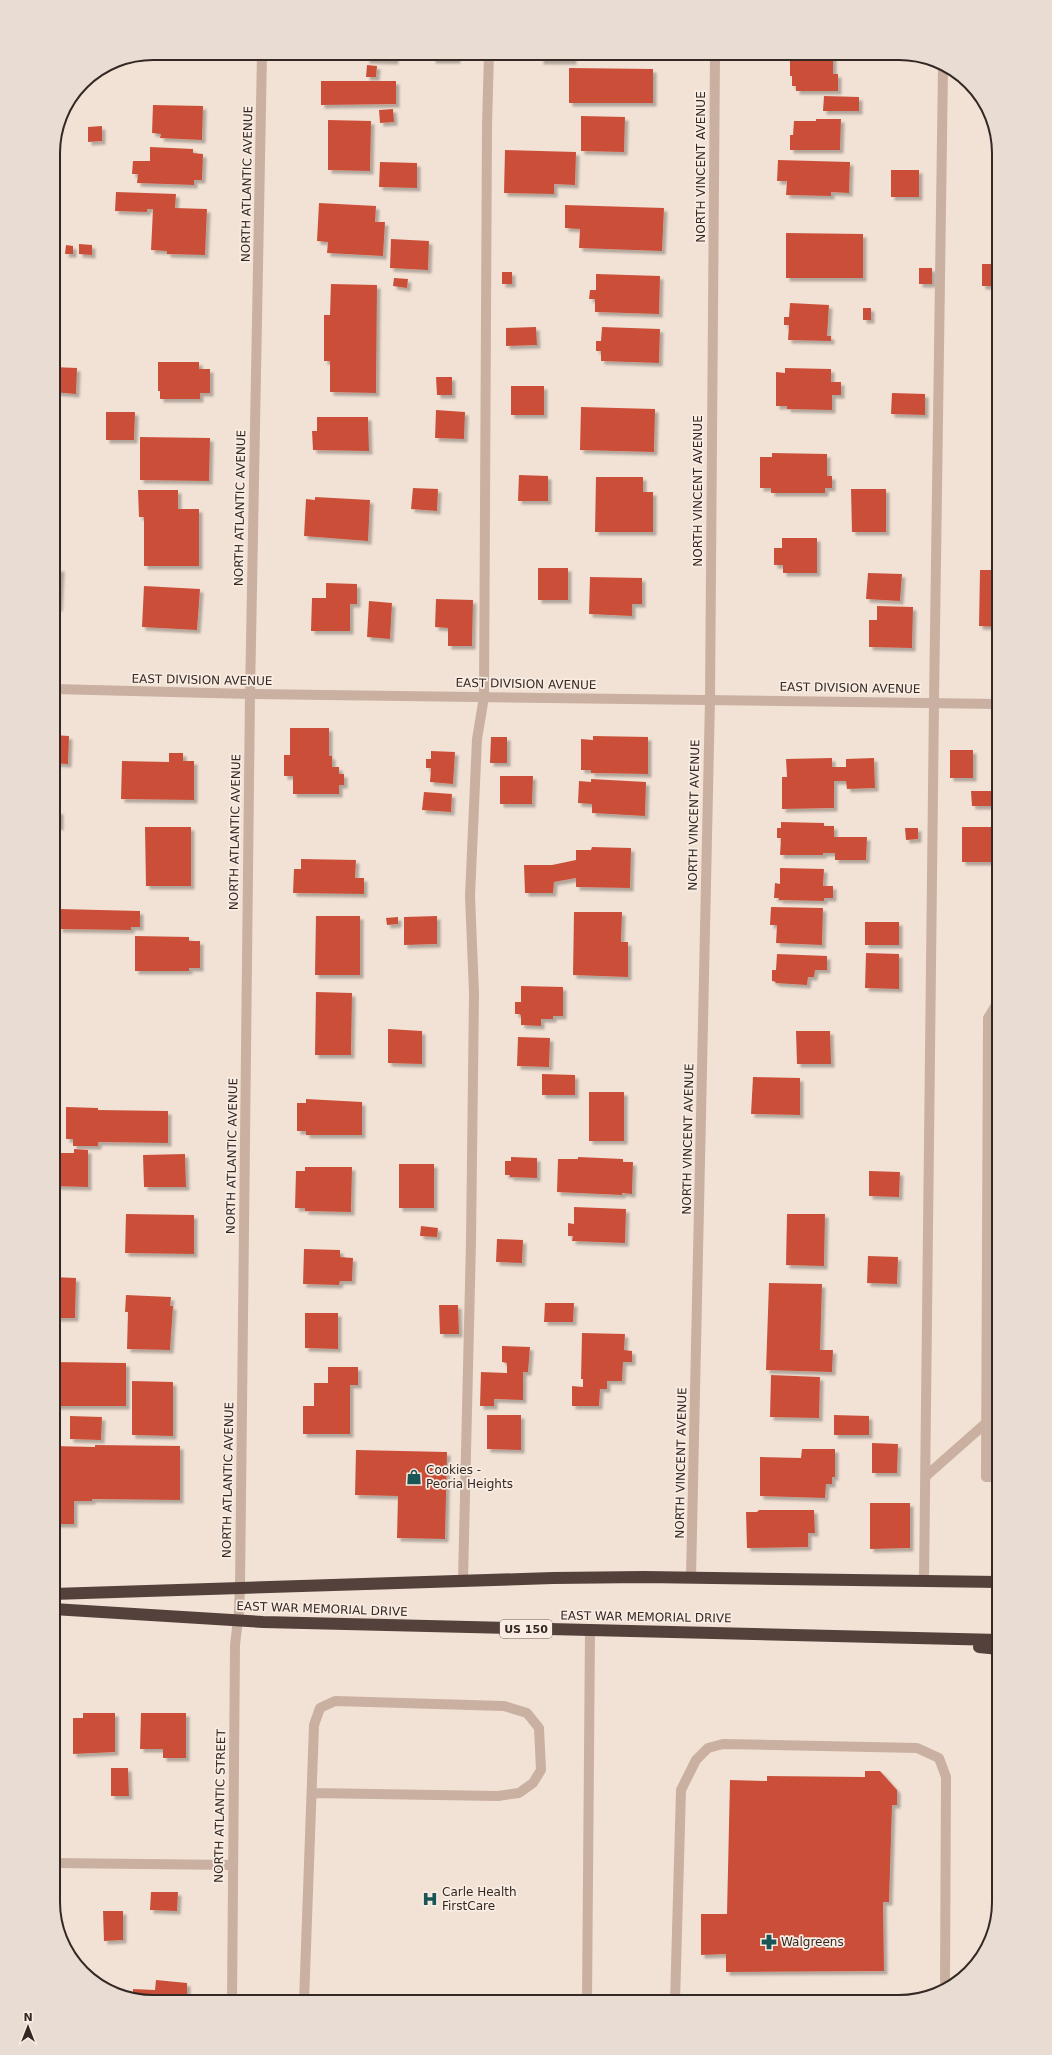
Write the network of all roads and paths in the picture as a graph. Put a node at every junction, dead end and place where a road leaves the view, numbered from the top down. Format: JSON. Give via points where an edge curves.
{"nodes":[{"id":1,"x":262,"y":60,"type":"edge"},
{"id":2,"x":489,"y":60,"type":"edge"},
{"id":3,"x":715,"y":60,"type":"edge"},
{"id":4,"x":943,"y":71,"type":"edge"},
{"id":5,"x":60,"y":689,"type":"edge"},
{"id":6,"x":250,"y":694,"type":"junction"},
{"id":7,"x":484,"y":697,"type":"junction"},
{"id":8,"x":710,"y":699,"type":"junction"},
{"id":9,"x":934,"y":702,"type":"junction"},
{"id":10,"x":992,"y":704,"type":"edge"},
{"id":11,"x":992,"y":1011,"type":"edge"},
{"id":12,"x":986,"y":1423,"type":"junction"},
{"id":13,"x":926,"y":1476,"type":"junction"},
{"id":14,"x":992,"y":1477,"type":"edge"},
{"id":15,"x":692,"y":1577,"type":"junction"},
{"id":16,"x":463,"y":1580,"type":"junction"},
{"id":17,"x":924,"y":1581,"type":"junction"},
{"id":18,"x":992,"y":1582,"type":"edge"},
{"id":19,"x":240,"y":1587,"type":"junction"},
{"id":20,"x":60,"y":1594,"type":"edge"},
{"id":21,"x":60,"y":1609,"type":"edge"},
{"id":22,"x":239,"y":1616,"type":"junction"},
{"id":23,"x":590,"y":1630,"type":"junction"},
{"id":24,"x":754,"y":1633,"type":"junction"},
{"id":25,"x":992,"y":1640,"type":"edge"},
{"id":26,"x":992,"y":1649,"type":"edge"},
{"id":27,"x":312,"y":1792,"type":"junction"},
{"id":28,"x":60,"y":1863,"type":"edge"},
{"id":29,"x":233,"y":1865,"type":"junction"},
{"id":30,"x":945,"y":1983,"type":"edge"},
{"id":31,"x":232,"y":1995,"type":"edge"},
{"id":32,"x":304,"y":1995,"type":"edge"},
{"id":33,"x":586,"y":1995,"type":"edge"},
{"id":34,"x":675,"y":1995,"type":"edge"}],
"edges":[{"from":1,"to":6,"type":"street","name":"NORTH ATLANTIC AVENUE"},
{"from":2,"to":7,"type":"street"},
{"from":3,"to":8,"type":"street","name":"NORTH VINCENT AVENUE"},
{"from":4,"to":9,"type":"street"},
{"from":5,"to":6,"type":"street","name":"EAST DIVISION AVENUE"},
{"from":6,"to":7,"type":"street","name":"EAST DIVISION AVENUE"},
{"from":6,"to":19,"type":"street","name":"NORTH ATLANTIC AVENUE"},
{"from":7,"to":8,"type":"street","name":"EAST DIVISION AVENUE"},
{"from":7,"to":16,"type":"street","via":[[477,739],[470,896],[474,1033]]},
{"from":8,"to":9,"type":"street","name":"EAST DIVISION AVENUE"},
{"from":8,"to":15,"type":"street","name":"NORTH VINCENT AVENUE"},
{"from":9,"to":10,"type":"street","name":"EAST DIVISION AVENUE"},
{"from":9,"to":13,"type":"street"},
{"from":11,"to":12,"type":"street","via":[[988,1018]]},
{"from":12,"to":13,"type":"street"},
{"from":12,"to":14,"type":"street","via":[[986,1477]]},
{"from":13,"to":17,"type":"street"},
{"from":15,"to":16,"type":"highway","name":"EAST WAR MEMORIAL DRIVE"},
{"from":15,"to":17,"type":"highway","name":"EAST WAR MEMORIAL DRIVE"},
{"from":16,"to":19,"type":"highway","name":"EAST WAR MEMORIAL DRIVE"},
{"from":17,"to":18,"type":"highway","name":"EAST WAR MEMORIAL DRIVE"},
{"from":19,"to":20,"type":"highway","name":"EAST WAR MEMORIAL DRIVE"},
{"from":19,"to":22,"type":"street","name":"NORTH ATLANTIC AVENUE"},
{"from":21,"to":22,"type":"highway","name":"EAST WAR MEMORIAL DRIVE","number":"US 150"},
{"from":22,"to":23,"type":"highway","name":"EAST WAR MEMORIAL DRIVE","number":"US 150"},
{"from":22,"to":29,"type":"street","name":"NORTH ATLANTIC STREET","via":[[235,1645]]},
{"from":23,"to":24,"type":"highway","name":"EAST WAR MEMORIAL DRIVE","number":"US 150"},
{"from":23,"to":33,"type":"street"},
{"from":24,"to":25,"type":"highway","name":"EAST WAR MEMORIAL DRIVE","number":"US 150"},
{"from":24,"to":26,"type":"highway"},
{"from":27,"to":27,"type":"street","via":[[314,1725],[320,1708],[335,1701],[504,1706],[527,1713],[539,1728],[541,1770],[533,1783],[519,1792],[498,1796]]},
{"from":27,"to":32,"type":"street"},
{"from":28,"to":29,"type":"street"},
{"from":29,"to":31,"type":"street","name":"NORTH ATLANTIC STREET"},
{"from":30,"to":34,"type":"street","via":[[946,1777],[939,1758],[918,1748],[723,1744],[708,1748],[696,1760],[680,1790]]}]}
